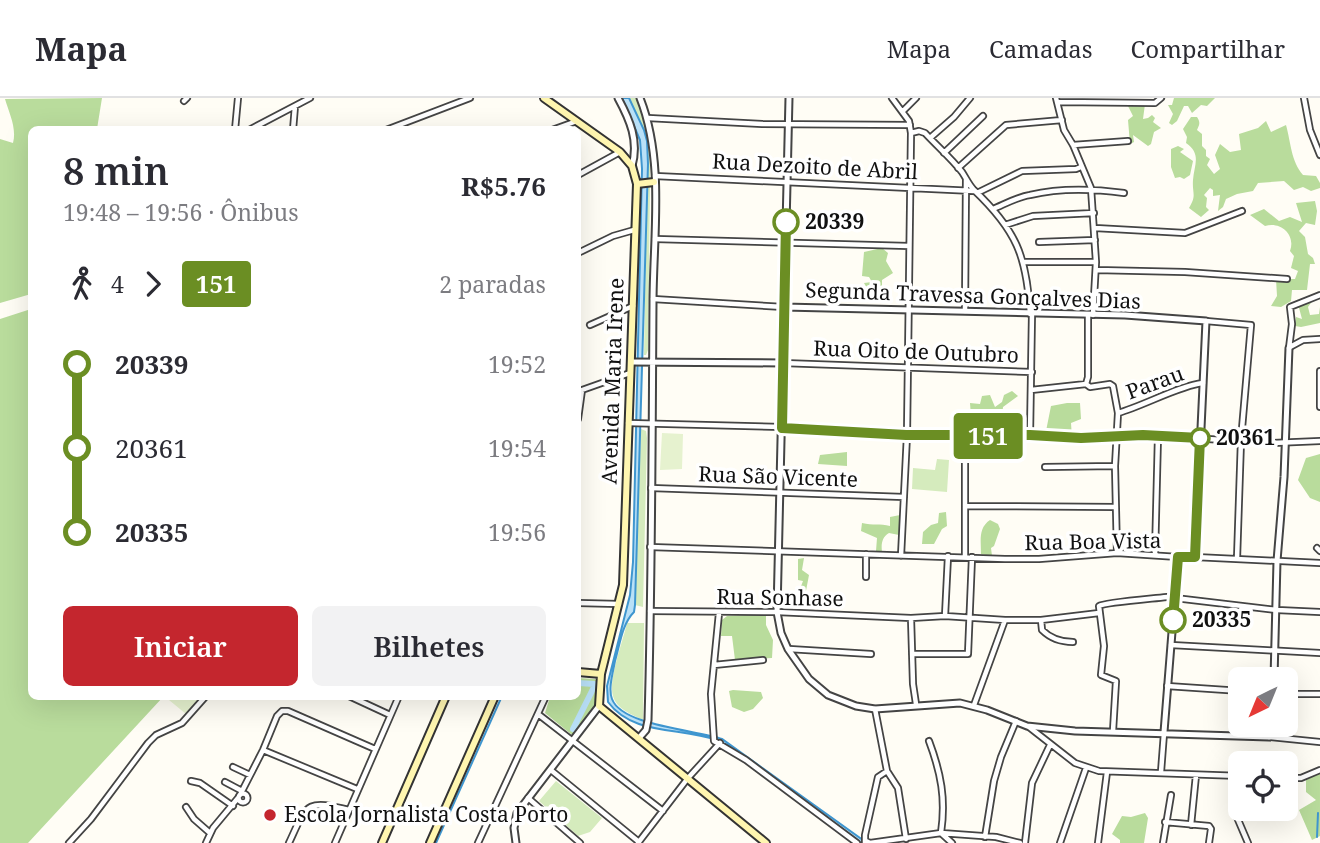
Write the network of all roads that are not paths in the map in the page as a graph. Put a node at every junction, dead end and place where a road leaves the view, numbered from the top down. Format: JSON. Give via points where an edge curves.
{"nodes":[{"id":1,"x":239,"y":98,"type":"edge"},
{"id":2,"x":310,"y":98,"type":"edge"},
{"id":3,"x":470,"y":98,"type":"edge"},
{"id":4,"x":544,"y":98,"type":"edge"},
{"id":5,"x":618,"y":98,"type":"edge"},
{"id":6,"x":640,"y":98,"type":"edge"},
{"id":7,"x":789,"y":98,"type":"edge"},
{"id":8,"x":892,"y":98,"type":"edge"},
{"id":9,"x":916,"y":98,"type":"edge"},
{"id":10,"x":970,"y":98,"type":"edge"},
{"id":11,"x":1161,"y":98,"type":"edge"},
{"id":12,"x":1304,"y":98,"type":"edge"},
{"id":13,"x":1057,"y":100,"type":"edge"},
{"id":14,"x":295,"y":105,"type":"junction"},
{"id":15,"x":903,"y":111,"type":"junction"},
{"id":16,"x":983,"y":116,"type":"dead end"},
{"id":17,"x":648,"y":118,"type":"junction"},
{"id":18,"x":1062,"y":120,"type":"junction"},
{"id":19,"x":577,"y":121,"type":"junction"},
{"id":20,"x":789,"y":123,"type":"junction"},
{"id":21,"x":236,"y":126,"type":"edge"},
{"id":22,"x":256,"y":126,"type":"edge"},
{"id":23,"x":293,"y":126,"type":"edge"},
{"id":24,"x":406,"y":126,"type":"edge"},
{"id":25,"x":563,"y":126,"type":"edge"},
{"id":26,"x":911,"y":129,"type":"junction"},
{"id":27,"x":930,"y":138,"type":"junction"},
{"id":28,"x":1128,"y":141,"type":"dead end"},
{"id":29,"x":1073,"y":145,"type":"junction"},
{"id":30,"x":620,"y":152,"type":"junction"},
{"id":31,"x":944,"y":153,"type":"junction"},
{"id":32,"x":1320,"y":155,"type":"edge"},
{"id":33,"x":632,"y":166,"type":"junction"},
{"id":34,"x":1080,"y":167,"type":"junction"},
{"id":35,"x":958,"y":168,"type":"junction"},
{"id":36,"x":581,"y":173,"type":"edge"},
{"id":37,"x":966,"y":178,"type":"junction"},
{"id":38,"x":653,"y":180,"type":"junction"},
{"id":39,"x":787,"y":181,"type":"junction"},
{"id":40,"x":638,"y":183,"type":"junction"},
{"id":41,"x":909,"y":187,"type":"junction"},
{"id":42,"x":965,"y":190,"type":"junction"},
{"id":43,"x":1091,"y":191,"type":"junction"},
{"id":44,"x":976,"y":192,"type":"junction"},
{"id":45,"x":1124,"y":193,"type":"dead end"},
{"id":46,"x":993,"y":209,"type":"junction"},
{"id":47,"x":1242,"y":211,"type":"dead end"},
{"id":48,"x":1094,"y":214,"type":"junction"},
{"id":49,"x":1005,"y":225,"type":"junction"},
{"id":50,"x":1095,"y":228,"type":"junction"},
{"id":51,"x":634,"y":230,"type":"junction"},
{"id":52,"x":655,"y":239,"type":"junction"},
{"id":53,"x":1095,"y":240,"type":"junction"},
{"id":54,"x":1039,"y":242,"type":"dead end"},
{"id":55,"x":786,"y":243,"type":"junction"},
{"id":56,"x":909,"y":246,"type":"junction"},
{"id":57,"x":581,"y":252,"type":"edge"},
{"id":58,"x":1023,"y":262,"type":"junction"},
{"id":59,"x":1096,"y":262,"type":"junction"},
{"id":60,"x":1096,"y":270,"type":"junction"},
{"id":61,"x":1287,"y":279,"type":"dead end"},
{"id":62,"x":1320,"y":295,"type":"edge"},
{"id":63,"x":653,"y":299,"type":"junction"},
{"id":64,"x":633,"y":306,"type":"junction"},
{"id":65,"x":785,"y":307,"type":"junction"},
{"id":66,"x":908,"y":309,"type":"junction"},
{"id":67,"x":965,"y":311,"type":"junction"},
{"id":68,"x":1031,"y":314,"type":"junction"},
{"id":69,"x":1090,"y":315,"type":"junction"},
{"id":70,"x":1206,"y":321,"type":"junction"},
{"id":71,"x":590,"y":325,"type":"dead end"},
{"id":72,"x":1320,"y":339,"type":"edge"},
{"id":73,"x":1289,"y":348,"type":"junction"},
{"id":74,"x":633,"y":362,"type":"junction"},
{"id":75,"x":651,"y":362,"type":"junction"},
{"id":76,"x":783,"y":363,"type":"junction"},
{"id":77,"x":907,"y":369,"type":"junction"},
{"id":78,"x":1032,"y":372,"type":"junction"},
{"id":79,"x":1320,"y":372,"type":"edge"},
{"id":80,"x":630,"y":373,"type":"junction"},
{"id":81,"x":1203,"y":383,"type":"junction"},
{"id":82,"x":1086,"y":384,"type":"junction"},
{"id":83,"x":1031,"y":390,"type":"junction"},
{"id":84,"x":581,"y":397,"type":"edge"},
{"id":85,"x":1320,"y":407,"type":"edge"},
{"id":86,"x":1118,"y":413,"type":"junction"},
{"id":87,"x":630,"y":423,"type":"junction"},
{"id":88,"x":650,"y":425,"type":"junction"},
{"id":89,"x":782,"y":428,"type":"junction"},
{"id":90,"x":906,"y":435,"type":"junction"},
{"id":91,"x":1030,"y":435,"type":"junction"},
{"id":92,"x":965,"y":436,"type":"junction"},
{"id":93,"x":1158,"y":436,"type":"junction"},
{"id":94,"x":1116,"y":438,"type":"junction"},
{"id":95,"x":1200,"y":438,"type":"junction"},
{"id":96,"x":1241,"y":440,"type":"junction"},
{"id":97,"x":1320,"y":441,"type":"edge"},
{"id":98,"x":1286,"y":443,"type":"junction"},
{"id":99,"x":1115,"y":466,"type":"junction"},
{"id":100,"x":1045,"y":467,"type":"dead end"},
{"id":101,"x":651,"y":488,"type":"junction"},
{"id":102,"x":780,"y":492,"type":"junction"},
{"id":103,"x":904,"y":497,"type":"junction"},
{"id":104,"x":965,"y":506,"type":"junction"},
{"id":105,"x":1115,"y":507,"type":"junction"},
{"id":106,"x":650,"y":547,"type":"junction"},
{"id":107,"x":778,"y":551,"type":"junction"},
{"id":108,"x":1116,"y":553,"type":"junction"},
{"id":109,"x":866,"y":554,"type":"junction"},
{"id":110,"x":1155,"y":555,"type":"junction"},
{"id":111,"x":901,"y":556,"type":"junction"},
{"id":112,"x":948,"y":556,"type":"junction"},
{"id":113,"x":965,"y":557,"type":"junction"},
{"id":114,"x":972,"y":557,"type":"junction"},
{"id":115,"x":1178,"y":557,"type":"junction"},
{"id":116,"x":1195,"y":557,"type":"junction"},
{"id":117,"x":1237,"y":559,"type":"junction"},
{"id":118,"x":1278,"y":561,"type":"junction"},
{"id":119,"x":1320,"y":563,"type":"edge"},
{"id":120,"x":866,"y":577,"type":"dead end"},
{"id":121,"x":1175,"y":597,"type":"junction"},
{"id":122,"x":581,"y":603,"type":"edge"},
{"id":123,"x":620,"y":604,"type":"junction"},
{"id":124,"x":1277,"y":610,"type":"junction"},
{"id":125,"x":649,"y":611,"type":"junction"},
{"id":126,"x":777,"y":612,"type":"junction"},
{"id":127,"x":1320,"y":612,"type":"edge"},
{"id":128,"x":719,"y":613,"type":"junction"},
{"id":129,"x":1099,"y":614,"type":"junction"},
{"id":130,"x":945,"y":616,"type":"junction"},
{"id":131,"x":911,"y":618,"type":"junction"},
{"id":132,"x":970,"y":619,"type":"junction"},
{"id":133,"x":1005,"y":620,"type":"junction"},
{"id":134,"x":1041,"y":620,"type":"junction"},
{"id":135,"x":1073,"y":642,"type":"dead end"},
{"id":136,"x":1170,"y":645,"type":"junction"},
{"id":137,"x":788,"y":649,"type":"junction"},
{"id":138,"x":1276,"y":652,"type":"junction"},
{"id":139,"x":1320,"y":653,"type":"edge"},
{"id":140,"x":871,"y":654,"type":"dead end"},
{"id":141,"x":912,"y":654,"type":"junction"},
{"id":142,"x":763,"y":660,"type":"dead end"},
{"id":143,"x":714,"y":665,"type":"junction"},
{"id":144,"x":1275,"y":667,"type":"edge"},
{"id":145,"x":581,"y":672,"type":"edge"},
{"id":146,"x":601,"y":674,"type":"junction"},
{"id":147,"x":1167,"y":686,"type":"junction"},
{"id":148,"x":1228,"y":690,"type":"edge"},
{"id":149,"x":1298,"y":694,"type":"edge"},
{"id":150,"x":1320,"y":694,"type":"edge"},
{"id":151,"x":202,"y":700,"type":"edge"},
{"id":152,"x":358,"y":700,"type":"edge"},
{"id":153,"x":397,"y":700,"type":"edge"},
{"id":154,"x":444,"y":700,"type":"edge"},
{"id":155,"x":493,"y":700,"type":"edge"},
{"id":156,"x":544,"y":700,"type":"edge"},
{"id":157,"x":916,"y":704,"type":"junction"},
{"id":158,"x":974,"y":705,"type":"junction"},
{"id":159,"x":599,"y":706,"type":"junction"},
{"id":160,"x":875,"y":709,"type":"junction"},
{"id":161,"x":538,"y":714,"type":"junction"},
{"id":162,"x":390,"y":715,"type":"junction"},
{"id":163,"x":1017,"y":721,"type":"junction"},
{"id":164,"x":1027,"y":726,"type":"junction"},
{"id":165,"x":1113,"y":732,"type":"junction"},
{"id":166,"x":1164,"y":732,"type":"junction"},
{"id":167,"x":1228,"y":735,"type":"edge"},
{"id":168,"x":1269,"y":737,"type":"edge"},
{"id":169,"x":639,"y":738,"type":"junction"},
{"id":170,"x":716,"y":740,"type":"junction"},
{"id":171,"x":929,"y":741,"type":"dead end"},
{"id":172,"x":573,"y":742,"type":"junction"},
{"id":173,"x":1320,"y":742,"type":"edge"},
{"id":174,"x":1050,"y":745,"type":"junction"},
{"id":175,"x":375,"y":749,"type":"junction"},
{"id":176,"x":263,"y":750,"type":"junction"},
{"id":177,"x":233,"y":767,"type":"dead end"},
{"id":178,"x":1086,"y":768,"type":"junction"},
{"id":179,"x":1320,"y":770,"type":"edge"},
{"id":180,"x":552,"y":771,"type":"junction"},
{"id":181,"x":887,"y":771,"type":"junction"},
{"id":182,"x":1107,"y":772,"type":"junction"},
{"id":183,"x":1161,"y":772,"type":"junction"},
{"id":184,"x":250,"y":775,"type":"junction"},
{"id":185,"x":1196,"y":775,"type":"junction"},
{"id":186,"x":1228,"y":776,"type":"edge"},
{"id":187,"x":688,"y":778,"type":"junction"},
{"id":188,"x":1298,"y":778,"type":"edge"},
{"id":189,"x":191,"y":781,"type":"dead end"},
{"id":190,"x":225,"y":782,"type":"dead end"},
{"id":191,"x":358,"y":789,"type":"junction"},
{"id":192,"x":240,"y":795,"type":"junction"},
{"id":193,"x":1171,"y":795,"type":"dead end"},
{"id":194,"x":528,"y":798,"type":"junction"},
{"id":195,"x":233,"y":806,"type":"junction"},
{"id":196,"x":186,"y":807,"type":"dead end"},
{"id":197,"x":349,"y":810,"type":"junction"},
{"id":198,"x":663,"y":811,"type":"junction"},
{"id":199,"x":1239,"y":821,"type":"edge"},
{"id":200,"x":1165,"y":822,"type":"junction"},
{"id":201,"x":1191,"y":825,"type":"junction"},
{"id":202,"x":210,"y":833,"type":"junction"},
{"id":203,"x":941,"y":833,"type":"junction"},
{"id":204,"x":985,"y":837,"type":"junction"},
{"id":205,"x":906,"y":839,"type":"junction"},
{"id":206,"x":866,"y":842,"type":"edge"},
{"id":207,"x":69,"y":843,"type":"edge"},
{"id":208,"x":206,"y":843,"type":"edge"},
{"id":209,"x":289,"y":843,"type":"edge"},
{"id":210,"x":335,"y":843,"type":"edge"},
{"id":211,"x":382,"y":843,"type":"edge"},
{"id":212,"x":430,"y":843,"type":"edge"},
{"id":213,"x":478,"y":843,"type":"edge"},
{"id":214,"x":516,"y":843,"type":"edge"},
{"id":215,"x":580,"y":843,"type":"edge"},
{"id":216,"x":639,"y":843,"type":"edge"},
{"id":217,"x":766,"y":843,"type":"edge"},
{"id":218,"x":857,"y":843,"type":"edge"},
{"id":219,"x":952,"y":843,"type":"edge"},
{"id":220,"x":1023,"y":843,"type":"edge"},
{"id":221,"x":1060,"y":843,"type":"edge"},
{"id":222,"x":1098,"y":843,"type":"edge"},
{"id":223,"x":1163,"y":843,"type":"edge"},
{"id":224,"x":1209,"y":843,"type":"edge"},
{"id":225,"x":1248,"y":843,"type":"edge"}],
"edges":[{"from":1,"to":21,"type":"street"},
{"from":2,"to":14,"type":"street"},
{"from":3,"to":24,"type":"street"},
{"from":4,"to":19,"type":"main road","name":"Avenida Maria Irene"},
{"from":5,"to":33,"type":"street","via":[[635,140]]},
{"from":6,"to":17,"type":"street"},
{"from":7,"to":20,"type":"street"},
{"from":8,"to":15,"type":"street"},
{"from":9,"to":15,"type":"street"},
{"from":10,"to":27,"type":"street"},
{"from":11,"to":13,"type":"street","via":[[1150,103]]},
{"from":12,"to":32,"type":"street"},
{"from":13,"to":18,"type":"street"},
{"from":14,"to":22,"type":"street"},
{"from":14,"to":23,"type":"street"},
{"from":15,"to":26,"type":"street"},
{"from":16,"to":31,"type":"street"},
{"from":17,"to":20,"type":"street"},
{"from":17,"to":38,"type":"street"},
{"from":18,"to":29,"type":"street"},
{"from":18,"to":35,"type":"street","via":[[1006,125]]},
{"from":19,"to":25,"type":"street"},
{"from":19,"to":30,"type":"main road","name":"Avenida Maria Irene"},
{"from":20,"to":26,"type":"street"},
{"from":20,"to":39,"type":"street"},
{"from":26,"to":27,"type":"street"},
{"from":26,"to":41,"type":"street"},
{"from":27,"to":31,"type":"street"},
{"from":28,"to":29,"type":"street"},
{"from":29,"to":34,"type":"street"},
{"from":30,"to":33,"type":"main road","name":"Avenida Maria Irene"},
{"from":30,"to":36,"type":"street"},
{"from":31,"to":35,"type":"street"},
{"from":33,"to":40,"type":"main road","name":"Avenida Maria Irene"},
{"from":34,"to":43,"type":"street"},
{"from":34,"to":44,"type":"street","via":[[1022,171]]},
{"from":35,"to":37,"type":"street"},
{"from":37,"to":42,"type":"street"},
{"from":37,"to":44,"type":"street"},
{"from":38,"to":39,"type":"street","name":"Rua Dezoito de Abril"},
{"from":38,"to":40,"type":"main road"},
{"from":38,"to":52,"type":"street"},
{"from":39,"to":41,"type":"street","name":"Rua Dezoito de Abril"},
{"from":39,"to":55,"type":"street"},
{"from":40,"to":51,"type":"main road","name":"Avenida Maria Irene"},
{"from":41,"to":42,"type":"street","name":"Rua Dezoito de Abril"},
{"from":41,"to":56,"type":"street"},
{"from":42,"to":44,"type":"street","name":"Rua Dezoito de Abril"},
{"from":42,"to":67,"type":"street"},
{"from":43,"to":45,"type":"street"},
{"from":43,"to":46,"type":"street","via":[[1028,195]]},
{"from":43,"to":48,"type":"street"},
{"from":44,"to":46,"type":"street"},
{"from":46,"to":49,"type":"street"},
{"from":47,"to":50,"type":"street","via":[[1185,233]]},
{"from":48,"to":49,"type":"street","via":[[1033,216]]},
{"from":48,"to":50,"type":"street"},
{"from":49,"to":58,"type":"street"},
{"from":50,"to":53,"type":"street"},
{"from":51,"to":57,"type":"street"},
{"from":51,"to":64,"type":"main road","name":"Avenida Maria Irene"},
{"from":52,"to":55,"type":"street"},
{"from":52,"to":63,"type":"street"},
{"from":53,"to":54,"type":"street"},
{"from":53,"to":59,"type":"street"},
{"from":55,"to":56,"type":"street"},
{"from":55,"to":65,"type":"street"},
{"from":56,"to":66,"type":"street"},
{"from":58,"to":59,"type":"street"},
{"from":58,"to":68,"type":"street"},
{"from":59,"to":60,"type":"street"},
{"from":60,"to":61,"type":"street"},
{"from":60,"to":69,"type":"street"},
{"from":62,"to":73,"type":"street","via":[[1290,307]]},
{"from":63,"to":65,"type":"street","name":"Segunda Travessa Gonçalves Dias"},
{"from":63,"to":75,"type":"street"},
{"from":64,"to":71,"type":"street"},
{"from":64,"to":74,"type":"main road","name":"Avenida Maria Irene"},
{"from":65,"to":66,"type":"street","name":"Segunda Travessa Gonçalves Dias"},
{"from":65,"to":76,"type":"street"},
{"from":66,"to":67,"type":"street","name":"Segunda Travessa Gonçalves Dias"},
{"from":66,"to":77,"type":"street"},
{"from":67,"to":68,"type":"street","name":"Segunda Travessa Gonçalves Dias"},
{"from":68,"to":69,"type":"street","name":"Segunda Travessa Gonçalves Dias"},
{"from":68,"to":78,"type":"street"},
{"from":69,"to":70,"type":"street","name":"Segunda Travessa Gonçalves Dias"},
{"from":69,"to":82,"type":"street"},
{"from":70,"to":81,"type":"street"},
{"from":70,"to":96,"type":"street","name":"Segunda Travessa Gonçalves Dias","via":[[1251,325]]},
{"from":72,"to":73,"type":"street","via":[[1303,340]]},
{"from":73,"to":98,"type":"street"},
{"from":74,"to":75,"type":"street","name":"Rua Oito de Outubro"},
{"from":74,"to":80,"type":"main road","name":"Avenida Maria Irene"},
{"from":75,"to":76,"type":"street","name":"Rua Oito de Outubro"},
{"from":75,"to":88,"type":"street"},
{"from":76,"to":77,"type":"street","name":"Rua Oito de Outubro"},
{"from":76,"to":89,"type":"street"},
{"from":77,"to":78,"type":"street","name":"Rua Oito de Outubro"},
{"from":77,"to":90,"type":"street"},
{"from":78,"to":83,"type":"street"},
{"from":79,"to":85,"type":"street"},
{"from":80,"to":84,"type":"street","via":[[582,390]]},
{"from":80,"to":87,"type":"main road","name":"Avenida Maria Irene"},
{"from":81,"to":86,"type":"street","name":"Parau"},
{"from":81,"to":95,"type":"street"},
{"from":82,"to":83,"type":"street","name":"Rua Oito de Outubro"},
{"from":82,"to":86,"type":"street","via":[[1112,385]]},
{"from":83,"to":91,"type":"street"},
{"from":86,"to":94,"type":"street"},
{"from":87,"to":88,"type":"street"},
{"from":87,"to":123,"type":"main road","name":"Avenida Maria Irene"},
{"from":88,"to":89,"type":"street"},
{"from":88,"to":101,"type":"street"},
{"from":89,"to":90,"type":"street"},
{"from":89,"to":102,"type":"street"},
{"from":90,"to":92,"type":"street"},
{"from":90,"to":103,"type":"street"},
{"from":91,"to":92,"type":"street"},
{"from":91,"to":94,"type":"street"},
{"from":92,"to":104,"type":"street"},
{"from":93,"to":94,"type":"street"},
{"from":93,"to":95,"type":"street"},
{"from":93,"to":110,"type":"street"},
{"from":94,"to":99,"type":"street"},
{"from":95,"to":96,"type":"street"},
{"from":95,"to":116,"type":"street"},
{"from":96,"to":98,"type":"street"},
{"from":96,"to":117,"type":"street"},
{"from":97,"to":98,"type":"street"},
{"from":98,"to":118,"type":"street"},
{"from":99,"to":100,"type":"street"},
{"from":99,"to":105,"type":"street"},
{"from":101,"to":102,"type":"street","name":"Rua São Vicente"},
{"from":101,"to":106,"type":"street"},
{"from":102,"to":103,"type":"street","name":"Rua São Vicente"},
{"from":102,"to":107,"type":"street"},
{"from":103,"to":111,"type":"street"},
{"from":104,"to":105,"type":"street"},
{"from":104,"to":113,"type":"street"},
{"from":105,"to":108,"type":"street"},
{"from":106,"to":107,"type":"street","name":"Rua Boa Vista"},
{"from":106,"to":125,"type":"street"},
{"from":107,"to":109,"type":"street","name":"Rua Boa Vista"},
{"from":107,"to":126,"type":"street"},
{"from":108,"to":110,"type":"street","name":"Rua Boa Vista"},
{"from":108,"to":114,"type":"street","name":"Rua Boa Vista","via":[[1039,559]]},
{"from":109,"to":111,"type":"street","name":"Rua Boa Vista"},
{"from":109,"to":120,"type":"street"},
{"from":110,"to":115,"type":"street","name":"Rua Boa Vista"},
{"from":111,"to":112,"type":"street","name":"Rua Boa Vista"},
{"from":112,"to":113,"type":"street","name":"Rua Boa Vista"},
{"from":112,"to":130,"type":"street"},
{"from":113,"to":114,"type":"street","name":"Rua Boa Vista"},
{"from":114,"to":132,"type":"street"},
{"from":115,"to":116,"type":"street","name":"Rua Boa Vista"},
{"from":115,"to":121,"type":"street"},
{"from":116,"to":117,"type":"street","name":"Rua Boa Vista"},
{"from":117,"to":118,"type":"street","name":"Rua Boa Vista"},
{"from":118,"to":119,"type":"street","name":"Rua Boa Vista"},
{"from":118,"to":124,"type":"street"},
{"from":121,"to":124,"type":"street"},
{"from":121,"to":129,"type":"street","via":[[1106,602],[1099,606]]},
{"from":121,"to":136,"type":"street"},
{"from":122,"to":123,"type":"street"},
{"from":123,"to":146,"type":"main road","name":"Avenida Maria Irene"},
{"from":124,"to":127,"type":"street"},
{"from":124,"to":138,"type":"street"},
{"from":125,"to":128,"type":"street","name":"Rua Sonhase"},
{"from":125,"to":169,"type":"street","via":[[648,720]]},
{"from":126,"to":128,"type":"street","name":"Rua Sonhase"},
{"from":126,"to":131,"type":"street","name":"Rua Sonhase"},
{"from":126,"to":137,"type":"street"},
{"from":128,"to":143,"type":"street"},
{"from":129,"to":134,"type":"street","name":"Rua Sonhase"},
{"from":129,"to":165,"type":"street","via":[[1104,646],[1101,675],[1116,681]]},
{"from":130,"to":131,"type":"street","name":"Rua Sonhase"},
{"from":130,"to":132,"type":"street","name":"Rua Sonhase"},
{"from":131,"to":141,"type":"street"},
{"from":132,"to":133,"type":"street","name":"Rua Sonhase"},
{"from":132,"to":141,"type":"street","via":[[968,654]]},
{"from":133,"to":134,"type":"street","name":"Rua Sonhase"},
{"from":133,"to":158,"type":"street"},
{"from":134,"to":135,"type":"street","via":[[1046,634]]},
{"from":136,"to":138,"type":"street"},
{"from":136,"to":147,"type":"street"},
{"from":137,"to":140,"type":"street"},
{"from":137,"to":160,"type":"street","via":[[809,679],[828,695]]},
{"from":138,"to":139,"type":"street"},
{"from":138,"to":144,"type":"street"},
{"from":141,"to":157,"type":"street"},
{"from":142,"to":143,"type":"street"},
{"from":143,"to":170,"type":"street","via":[[711,694]]},
{"from":145,"to":146,"type":"main road"},
{"from":146,"to":159,"type":"main road","name":"Avenida Maria Irene"},
{"from":147,"to":148,"type":"street"},
{"from":147,"to":166,"type":"street"},
{"from":149,"to":150,"type":"street"},
{"from":151,"to":207,"type":"street","via":[[182,723],[148,743]]},
{"from":152,"to":162,"type":"street"},
{"from":153,"to":162,"type":"street"},
{"from":154,"to":211,"type":"main road"},
{"from":155,"to":212,"type":"main road"},
{"from":156,"to":161,"type":"street"},
{"from":157,"to":158,"type":"street"},
{"from":157,"to":160,"type":"street"},
{"from":158,"to":163,"type":"street"},
{"from":159,"to":169,"type":"main road"},
{"from":159,"to":172,"type":"street"},
{"from":160,"to":181,"type":"street"},
{"from":161,"to":172,"type":"street"},
{"from":161,"to":213,"type":"street"},
{"from":162,"to":175,"type":"street"},
{"from":163,"to":164,"type":"street"},
{"from":163,"to":204,"type":"street","via":[[994,781]]},
{"from":164,"to":165,"type":"street"},
{"from":164,"to":174,"type":"street"},
{"from":165,"to":166,"type":"street"},
{"from":166,"to":167,"type":"street"},
{"from":166,"to":183,"type":"street"},
{"from":168,"to":173,"type":"street"},
{"from":169,"to":187,"type":"main road"},
{"from":170,"to":187,"type":"street"},
{"from":170,"to":218,"type":"street","via":[[760,767]]},
{"from":171,"to":203,"type":"street","via":[[943,792]]},
{"from":172,"to":180,"type":"street"},
{"from":172,"to":198,"type":"street"},
{"from":174,"to":178,"type":"street"},
{"from":174,"to":220,"type":"street","via":[[1032,782]]},
{"from":175,"to":176,"type":"street","via":[[282,710]]},
{"from":175,"to":191,"type":"street"},
{"from":176,"to":184,"type":"street"},
{"from":176,"to":191,"type":"street"},
{"from":177,"to":184,"type":"street"},
{"from":178,"to":182,"type":"street"},
{"from":178,"to":221,"type":"street"},
{"from":179,"to":188,"type":"street"},
{"from":180,"to":194,"type":"street"},
{"from":180,"to":216,"type":"street"},
{"from":181,"to":205,"type":"street","via":[[898,788]]},
{"from":181,"to":206,"type":"street","via":[[878,778]]},
{"from":182,"to":183,"type":"street"},
{"from":182,"to":222,"type":"street"},
{"from":183,"to":185,"type":"street"},
{"from":184,"to":192,"type":"street"},
{"from":185,"to":186,"type":"street"},
{"from":185,"to":201,"type":"street"},
{"from":187,"to":198,"type":"street"},
{"from":187,"to":217,"type":"main road"},
{"from":189,"to":195,"type":"street"},
{"from":190,"to":192,"type":"street"},
{"from":191,"to":197,"type":"street"},
{"from":192,"to":195,"type":"street"},
{"from":193,"to":200,"type":"street"},
{"from":194,"to":214,"type":"street","via":[[514,821]]},
{"from":194,"to":215,"type":"street"},
{"from":195,"to":202,"type":"street"},
{"from":196,"to":202,"type":"street"},
{"from":197,"to":209,"type":"street","via":[[312,804]]},
{"from":197,"to":210,"type":"street"},
{"from":198,"to":216,"type":"street"},
{"from":199,"to":225,"type":"street"},
{"from":200,"to":201,"type":"street"},
{"from":200,"to":223,"type":"street"},
{"from":201,"to":224,"type":"street","via":[[1209,826]]},
{"from":202,"to":208,"type":"street"},
{"from":203,"to":204,"type":"street"},
{"from":203,"to":205,"type":"street"},
{"from":203,"to":219,"type":"street"},
{"from":204,"to":220,"type":"street"},
{"from":205,"to":206,"type":"street"}]}
